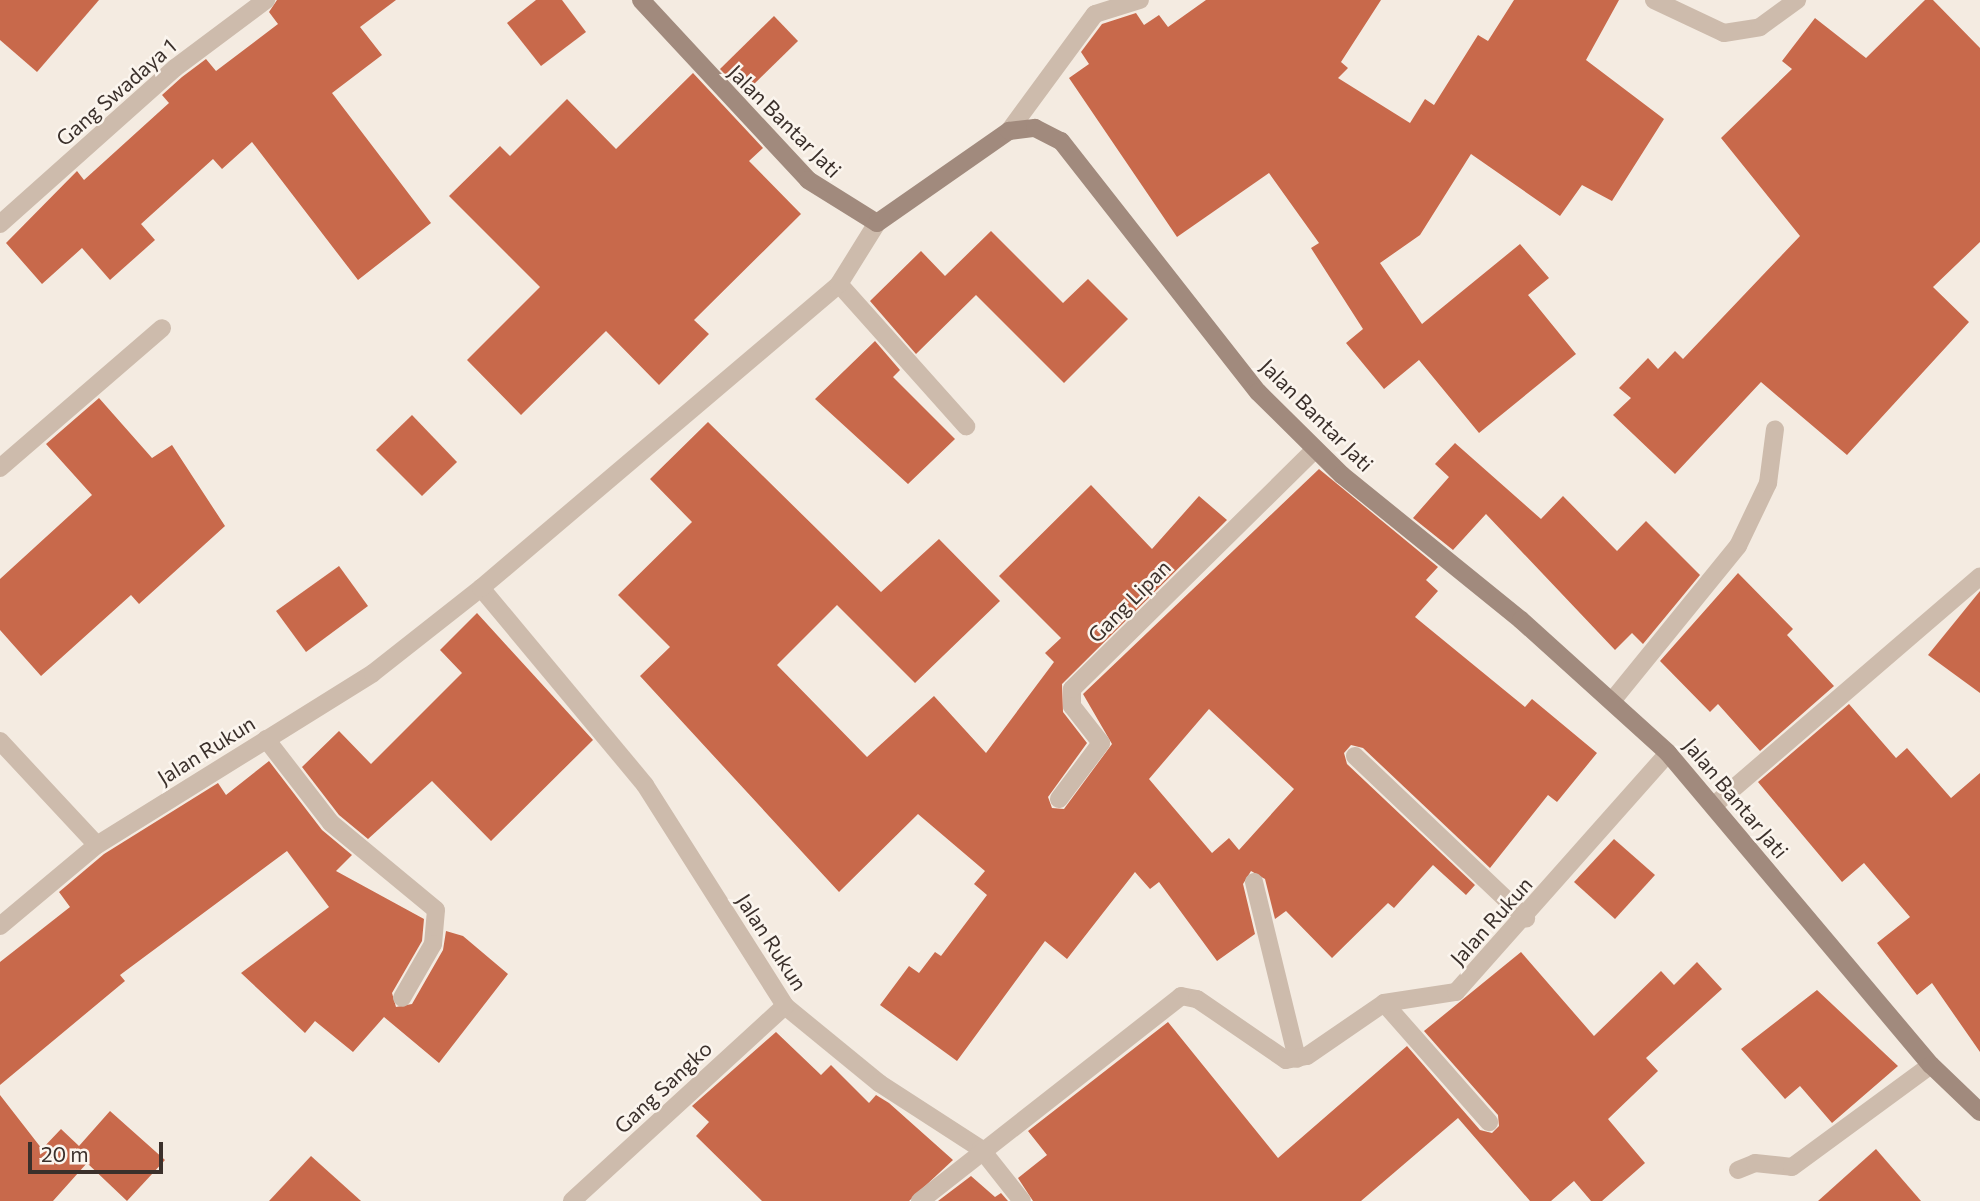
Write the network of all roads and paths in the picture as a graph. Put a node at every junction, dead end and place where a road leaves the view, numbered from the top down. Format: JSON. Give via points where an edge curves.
{"nodes":[{"id":1,"x":266,"y":0,"type":"edge"},
{"id":2,"x":641,"y":0,"type":"edge"},
{"id":3,"x":1140,"y":0,"type":"edge"},
{"id":4,"x":1654,"y":0,"type":"edge"},
{"id":5,"x":1797,"y":0,"type":"edge"},
{"id":6,"x":1091,"y":7,"type":"edge"},
{"id":7,"x":1009,"y":131,"type":"junction"},
{"id":8,"x":877,"y":223,"type":"junction"},
{"id":9,"x":0,"y":224,"type":"edge"},
{"id":10,"x":839,"y":284,"type":"junction"},
{"id":11,"x":162,"y":328,"type":"dead end"},
{"id":12,"x":966,"y":426,"type":"dead end"},
{"id":13,"x":1775,"y":429,"type":"dead end"},
{"id":14,"x":1314,"y":450,"type":"junction"},
{"id":15,"x":0,"y":468,"type":"edge"},
{"id":16,"x":1980,"y":576,"type":"edge"},
{"id":17,"x":481,"y":589,"type":"junction"},
{"id":18,"x":1612,"y":701,"type":"junction"},
{"id":19,"x":266,"y":740,"type":"junction"},
{"id":20,"x":0,"y":741,"type":"edge"},
{"id":21,"x":1668,"y":753,"type":"junction"},
{"id":22,"x":1355,"y":756,"type":"dead end"},
{"id":23,"x":1059,"y":799,"type":"dead end"},
{"id":24,"x":1713,"y":806,"type":"junction"},
{"id":25,"x":97,"y":845,"type":"junction"},
{"id":26,"x":1254,"y":882,"type":"dead end"},
{"id":27,"x":1525,"y":918,"type":"junction"},
{"id":28,"x":0,"y":926,"type":"edge"},
{"id":29,"x":402,"y":998,"type":"dead end"},
{"id":30,"x":1384,"y":1003,"type":"junction"},
{"id":31,"x":785,"y":1006,"type":"junction"},
{"id":32,"x":1297,"y":1059,"type":"junction"},
{"id":33,"x":1931,"y":1065,"type":"junction"},
{"id":34,"x":1980,"y":1112,"type":"edge"},
{"id":35,"x":1489,"y":1122,"type":"dead end"},
{"id":36,"x":981,"y":1149,"type":"junction"},
{"id":37,"x":1738,"y":1170,"type":"dead end"},
{"id":38,"x":572,"y":1201,"type":"edge"},
{"id":39,"x":920,"y":1201,"type":"edge"},
{"id":40,"x":1022,"y":1201,"type":"edge"}],
"edges":[{"from":1,"to":9,"type":"street","name":"Gang Swadaya 1","via":[[175,68]]},
{"from":2,"to":8,"type":"street","name":"Jalan Bantar Jati","via":[[808,180]]},
{"from":3,"to":6,"type":"street"},
{"from":4,"to":5,"type":"street","via":[[1724,33],[1760,27]]},
{"from":6,"to":7,"type":"street"},
{"from":7,"to":8,"type":"street","via":[[914,203]]},
{"from":7,"to":14,"type":"street","name":"Jalan Bantar Jati","via":[[1046,132],[1076,155],[1201,325]]},
{"from":8,"to":10,"type":"street"},
{"from":10,"to":12,"type":"street"},
{"from":10,"to":17,"type":"street"},
{"from":11,"to":15,"type":"street"},
{"from":13,"to":18,"type":"street","via":[[1768,482],[1738,546]]},
{"from":14,"to":18,"type":"street","name":"Jalan Bantar Jati"},
{"from":14,"to":23,"type":"street","name":"Gang Lipan","via":[[1072,690],[1072,706],[1101,743]]},
{"from":16,"to":24,"type":"street"},
{"from":17,"to":19,"type":"street","name":"Jalan Rukun","via":[[373,673]]},
{"from":17,"to":31,"type":"street","name":"Jalan Rukun","via":[[645,785]]},
{"from":18,"to":21,"type":"street","name":"Jalan Bantar Jati"},
{"from":19,"to":25,"type":"street","name":"Jalan Rukun"},
{"from":19,"to":29,"type":"street","via":[[331,823],[436,911],[433,944]]},
{"from":20,"to":25,"type":"street"},
{"from":21,"to":24,"type":"street","name":"Jalan Bantar Jati"},
{"from":21,"to":27,"type":"street","name":"Jalan Rukun"},
{"from":22,"to":27,"type":"street"},
{"from":24,"to":33,"type":"street","name":"Jalan Bantar Jati"},
{"from":25,"to":28,"type":"street","name":"Jalan Rukun"},
{"from":26,"to":32,"type":"street"},
{"from":27,"to":30,"type":"street","name":"Jalan Rukun","via":[[1456,992]]},
{"from":30,"to":32,"type":"street","name":"Jalan Rukun"},
{"from":30,"to":35,"type":"street"},
{"from":31,"to":36,"type":"street","name":"Jalan Rukun","via":[[879,1083]]},
{"from":31,"to":38,"type":"street","name":"Gang Sangko"},
{"from":32,"to":36,"type":"street","via":[[1276,1056],[1197,999],[1181,996]]},
{"from":33,"to":34,"type":"street","name":"Jalan Bantar Jati"},
{"from":33,"to":37,"type":"street","via":[[1792,1167],[1755,1163]]},
{"from":36,"to":39,"type":"street"},
{"from":36,"to":40,"type":"street","name":"Jalan Rukun"}]}
